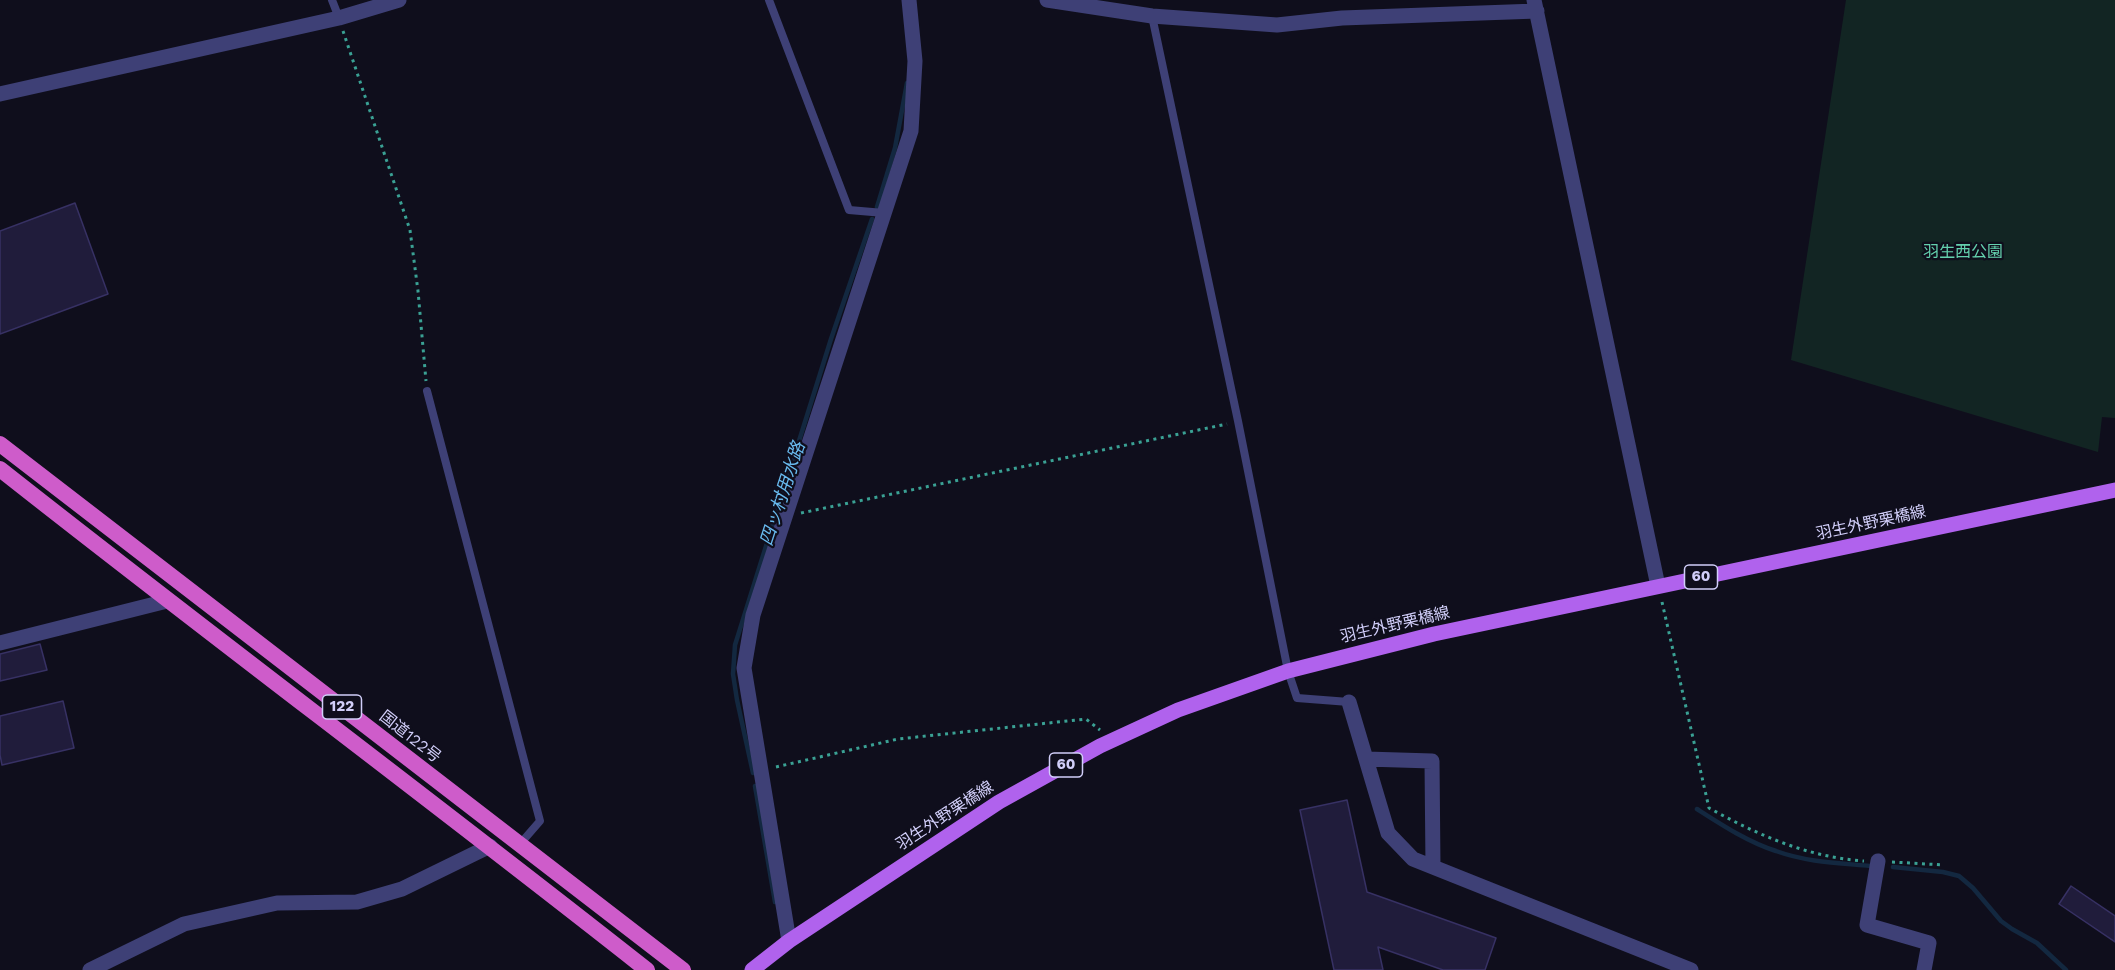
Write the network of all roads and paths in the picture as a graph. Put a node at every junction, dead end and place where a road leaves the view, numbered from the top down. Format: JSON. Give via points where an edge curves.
{"nodes":[{"id":1,"x":332,"y":0,"type":"edge"},
{"id":2,"x":399,"y":0,"type":"edge"},
{"id":3,"x":769,"y":0,"type":"edge"},
{"id":4,"x":909,"y":0,"type":"edge"},
{"id":5,"x":1047,"y":0,"type":"edge"},
{"id":6,"x":1535,"y":5,"type":"edge"},
{"id":7,"x":1152,"y":16,"type":"junction"},
{"id":8,"x":339,"y":18,"type":"junction"},
{"id":9,"x":0,"y":94,"type":"edge"},
{"id":10,"x":884,"y":213,"type":"junction"},
{"id":11,"x":427,"y":391,"type":"joint"},
{"id":12,"x":1238,"y":421,"type":"junction"},
{"id":13,"x":0,"y":444,"type":"edge"},
{"id":14,"x":0,"y":469,"type":"edge"},
{"id":15,"x":2115,"y":490,"type":"edge"},
{"id":16,"x":785,"y":516,"type":"junction"},
{"id":17,"x":1658,"y":586,"type":"junction"},
{"id":18,"x":167,"y":601,"type":"junction"},
{"id":19,"x":0,"y":643,"type":"edge"},
{"id":20,"x":1288,"y":671,"type":"junction"},
{"id":21,"x":1349,"y":702,"type":"joint"},
{"id":22,"x":1113,"y":740,"type":"junction"},
{"id":23,"x":1366,"y":759,"type":"junction"},
{"id":24,"x":760,"y":771,"type":"junction"},
{"id":25,"x":520,"y":844,"type":"junction"},
{"id":26,"x":490,"y":846,"type":"junction"},
{"id":27,"x":1878,"y":861,"type":"junction"},
{"id":28,"x":1944,"y":865,"type":"dead end"},
{"id":29,"x":1433,"y":867,"type":"junction"},
{"id":30,"x":789,"y":941,"type":"junction"},
{"id":31,"x":90,"y":970,"type":"edge"},
{"id":32,"x":647,"y":970,"type":"edge"},
{"id":33,"x":683,"y":970,"type":"edge"},
{"id":34,"x":752,"y":970,"type":"edge"},
{"id":35,"x":1691,"y":970,"type":"edge"},
{"id":36,"x":1924,"y":970,"type":"edge"}],
"edges":[{"from":1,"to":8,"type":"lane"},
{"from":2,"to":8,"type":"street"},
{"from":3,"to":10,"type":"lane","via":[[849,210]]},
{"from":4,"to":10,"type":"street","via":[[915,61],[911,131]]},
{"from":5,"to":7,"type":"street"},
{"from":6,"to":7,"type":"street","via":[[1277,24]]},
{"from":6,"to":17,"type":"street"},
{"from":7,"to":12,"type":"lane"},
{"from":8,"to":9,"type":"street"},
{"from":8,"to":11,"type":"path","via":[[410,231]]},
{"from":10,"to":16,"type":"street"},
{"from":11,"to":25,"type":"lane","via":[[540,821]]},
{"from":12,"to":16,"type":"path"},
{"from":12,"to":20,"type":"lane"},
{"from":13,"to":25,"type":"highway","name":"国道122号","number":"122"},
{"from":14,"to":18,"type":"highway","number":"122"},
{"from":15,"to":17,"type":"main road","name":"羽生外野栗橋線","number":"60"},
{"from":16,"to":24,"type":"street","via":[[753,615],[744,668]]},
{"from":17,"to":20,"type":"main road","name":"羽生外野栗橋線","number":"60","via":[[1434,634]]},
{"from":17,"to":27,"type":"path","via":[[1709,808],[1784,845],[1838,859]]},
{"from":18,"to":19,"type":"street"},
{"from":18,"to":26,"type":"highway","number":"122"},
{"from":20,"to":21,"type":"lane","via":[[1297,698]]},
{"from":20,"to":22,"type":"main road","name":"羽生外野栗橋線","number":"60","via":[[1178,710]]},
{"from":21,"to":23,"type":"street"},
{"from":22,"to":24,"type":"path","via":[[1086,719],[898,739]]},
{"from":22,"to":30,"type":"main road","name":"羽生外野栗橋線","number":"60","via":[[999,802]]},
{"from":23,"to":29,"type":"street","via":[[1388,833],[1413,859]]},
{"from":23,"to":29,"type":"street","via":[[1432,761]]},
{"from":24,"to":30,"type":"street"},
{"from":25,"to":33,"type":"highway","name":"国道122号","number":"122"},
{"from":26,"to":31,"type":"street","via":[[402,889],[357,902],[277,903],[184,924]]},
{"from":26,"to":32,"type":"highway","number":"122"},
{"from":27,"to":28,"type":"path"},
{"from":27,"to":36,"type":"street","via":[[1867,925],[1929,943]]},
{"from":29,"to":35,"type":"street"},
{"from":30,"to":34,"type":"main road","name":"羽生外野栗橋線","number":"60"}]}
